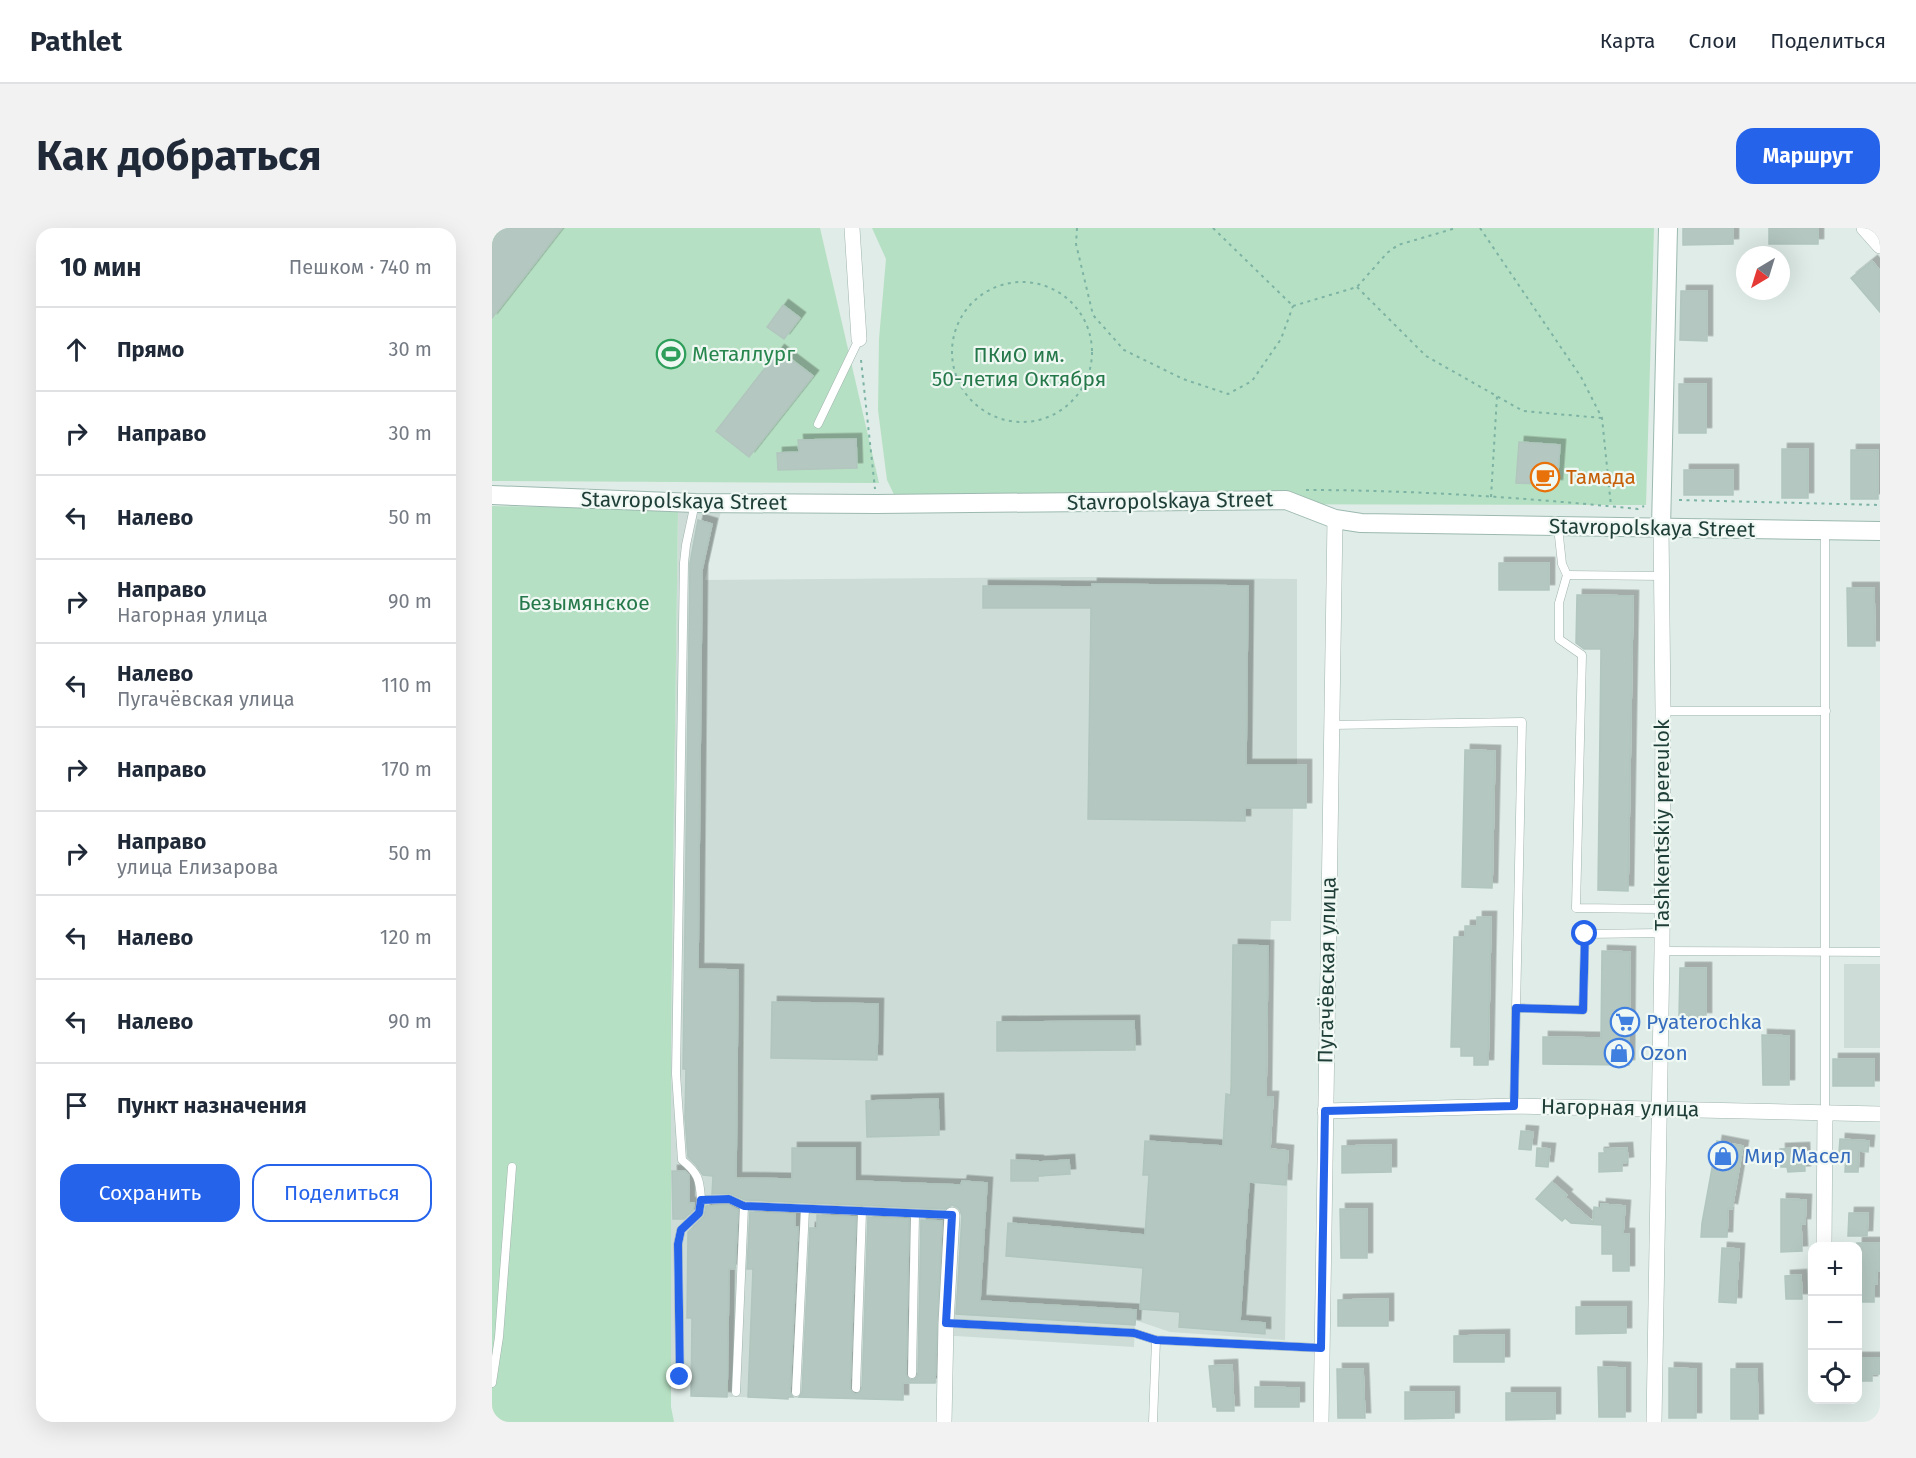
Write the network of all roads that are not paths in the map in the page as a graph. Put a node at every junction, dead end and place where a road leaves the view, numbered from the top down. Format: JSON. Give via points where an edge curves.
{"nodes":[{"id":1,"x":852,"y":228,"type":"edge"},
{"id":2,"x":1668,"y":228,"type":"edge"},
{"id":3,"x":1864,"y":228,"type":"edge"},
{"id":4,"x":1880,"y":246,"type":"edge"},
{"id":5,"x":859,"y":339,"type":"joint"},
{"id":6,"x":818,"y":424,"type":"dead end"},
{"id":7,"x":492,"y":495,"type":"edge"},
{"id":8,"x":695,"y":503,"type":"junction"},
{"id":9,"x":1335,"y":519,"type":"junction"},
{"id":10,"x":1558,"y":526,"type":"junction"},
{"id":11,"x":1661,"y":528,"type":"junction"},
{"id":12,"x":1825,"y":530,"type":"junction"},
{"id":13,"x":1880,"y":531,"type":"edge"},
{"id":14,"x":1567,"y":575,"type":"junction"},
{"id":15,"x":1663,"y":576,"type":"junction"},
{"id":16,"x":1663,"y":711,"type":"junction"},
{"id":17,"x":1826,"y":711,"type":"junction"},
{"id":18,"x":1331,"y":725,"type":"junction"},
{"id":19,"x":1661,"y":909,"type":"junction"},
{"id":20,"x":1662,"y":933,"type":"junction"},
{"id":21,"x":1662,"y":951,"type":"junction"},
{"id":22,"x":1824,"y":951,"type":"junction"},
{"id":23,"x":1880,"y":952,"type":"edge"},
{"id":24,"x":1516,"y":1008,"type":"junction"},
{"id":25,"x":1514,"y":1106,"type":"junction"},
{"id":26,"x":1660,"y":1108,"type":"junction"},
{"id":27,"x":1325,"y":1111,"type":"junction"},
{"id":28,"x":1825,"y":1114,"type":"junction"},
{"id":29,"x":1880,"y":1114,"type":"edge"},
{"id":30,"x":512,"y":1167,"type":"dead end"},
{"id":31,"x":701,"y":1200,"type":"junction"},
{"id":32,"x":744,"y":1206,"type":"junction"},
{"id":33,"x":805,"y":1209,"type":"junction"},
{"id":34,"x":862,"y":1211,"type":"junction"},
{"id":35,"x":915,"y":1214,"type":"junction"},
{"id":36,"x":952,"y":1215,"type":"joint"},
{"id":37,"x":1824,"y":1242,"type":"edge"},
{"id":38,"x":946,"y":1323,"type":"junction"},
{"id":39,"x":1156,"y":1340,"type":"junction"},
{"id":40,"x":1321,"y":1348,"type":"junction"},
{"id":41,"x":912,"y":1374,"type":"dead end"},
{"id":42,"x":680,"y":1377,"type":"dead end"},
{"id":43,"x":492,"y":1383,"type":"edge"},
{"id":44,"x":856,"y":1388,"type":"dead end"},
{"id":45,"x":736,"y":1392,"type":"dead end"},
{"id":46,"x":796,"y":1392,"type":"dead end"},
{"id":47,"x":944,"y":1422,"type":"edge"},
{"id":48,"x":1153,"y":1422,"type":"edge"},
{"id":49,"x":1321,"y":1422,"type":"edge"},
{"id":50,"x":1654,"y":1422,"type":"edge"}],
"edges":[{"from":1,"to":5,"type":"street"},
{"from":2,"to":11,"type":"street","name":"Tashkentskiy pereulok"},
{"from":3,"to":4,"type":"street"},
{"from":5,"to":6,"type":"lane"},
{"from":7,"to":8,"type":"street","name":"Stavropolskaya Street"},
{"from":8,"to":9,"type":"street","name":"Stavropolskaya Street","via":[[1286,500]]},
{"from":8,"to":31,"type":"lane","via":[[684,563],[676,1074],[682,1160],[700,1182]]},
{"from":9,"to":10,"type":"street","name":"Stavropolskaya Street","via":[[1360,523]]},
{"from":9,"to":18,"type":"street","name":"Пугачёвская улица"},
{"from":10,"to":11,"type":"street","name":"Stavropolskaya Street"},
{"from":10,"to":14,"type":"lane"},
{"from":11,"to":12,"type":"street","name":"Stavropolskaya Street"},
{"from":11,"to":15,"type":"street","name":"Tashkentskiy pereulok"},
{"from":12,"to":13,"type":"street","name":"Stavropolskaya Street"},
{"from":12,"to":17,"type":"lane"},
{"from":14,"to":15,"type":"lane"},
{"from":14,"to":19,"type":"lane","via":[[1559,603],[1559,639],[1582,655],[1576,908]]},
{"from":15,"to":16,"type":"street","name":"Tashkentskiy pereulok"},
{"from":16,"to":17,"type":"lane"},
{"from":16,"to":19,"type":"street","name":"Tashkentskiy pereulok"},
{"from":17,"to":22,"type":"lane"},
{"from":18,"to":24,"type":"lane","via":[[1522,722]]},
{"from":18,"to":27,"type":"street","name":"Пугачёвская улица"},
{"from":19,"to":20,"type":"street","name":"Tashkentskiy pereulok"},
{"from":20,"to":21,"type":"street","name":"Tashkentskiy pereulok"},
{"from":20,"to":24,"type":"lane","via":[[1585,934],[1583,1010]]},
{"from":21,"to":22,"type":"lane"},
{"from":21,"to":26,"type":"street","name":"Tashkentskiy pereulok"},
{"from":22,"to":23,"type":"lane"},
{"from":22,"to":28,"type":"lane"},
{"from":24,"to":25,"type":"lane"},
{"from":25,"to":26,"type":"street","name":"Нагорная улица"},
{"from":25,"to":27,"type":"street","name":"Нагорная улица"},
{"from":26,"to":28,"type":"street","name":"Нагорная улица"},
{"from":26,"to":50,"type":"street","name":"Tashkentskiy pereulok"},
{"from":27,"to":40,"type":"street","name":"Пугачёвская улица"},
{"from":28,"to":29,"type":"street","name":"Нагорная улица"},
{"from":28,"to":37,"type":"street"},
{"from":30,"to":43,"type":"lane"},
{"from":31,"to":32,"type":"lane","via":[[729,1199]]},
{"from":31,"to":42,"type":"lane","via":[[699,1213],[681,1230],[678,1244]]},
{"from":32,"to":33,"type":"lane"},
{"from":32,"to":45,"type":"lane"},
{"from":33,"to":34,"type":"lane"},
{"from":33,"to":46,"type":"lane"},
{"from":34,"to":35,"type":"lane"},
{"from":34,"to":44,"type":"lane"},
{"from":35,"to":36,"type":"lane"},
{"from":35,"to":41,"type":"lane"},
{"from":36,"to":38,"type":"street"},
{"from":38,"to":39,"type":"lane","via":[[1134,1333]]},
{"from":38,"to":47,"type":"street"},
{"from":39,"to":40,"type":"lane"},
{"from":39,"to":48,"type":"lane"},
{"from":40,"to":49,"type":"street","name":"Пугачёвская улица"}]}
